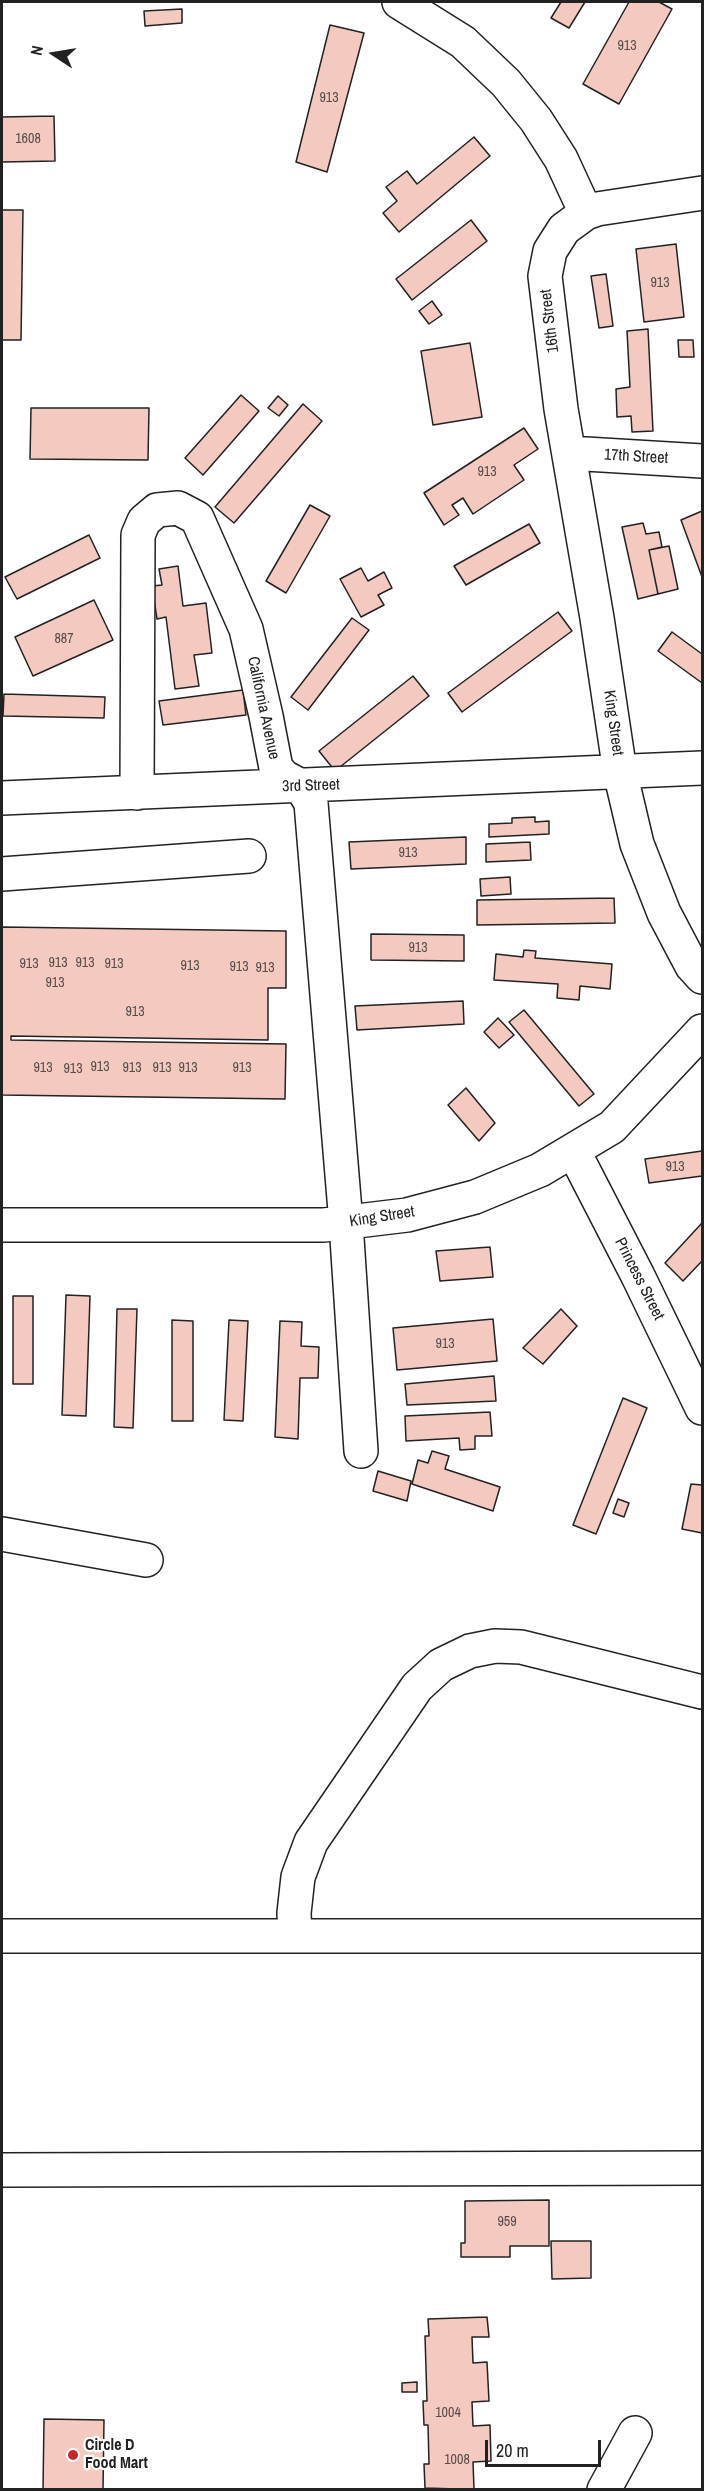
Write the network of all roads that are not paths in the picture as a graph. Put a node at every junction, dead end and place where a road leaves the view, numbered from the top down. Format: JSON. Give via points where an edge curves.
{"nodes":[{"id":1,"x":399,"y":2,"type":"edge"},
{"id":2,"x":702,"y":193,"type":"edge"},
{"id":3,"x":586,"y":213,"type":"junction"},
{"id":4,"x":569,"y":453,"type":"junction"},
{"id":5,"x":702,"y":461,"type":"edge"},
{"id":6,"x":702,"y":768,"type":"edge"},
{"id":7,"x":620,"y":772,"type":"junction"},
{"id":8,"x":301,"y":786,"type":"junction"},
{"id":9,"x":137,"y":793,"type":"junction"},
{"id":10,"x":2,"y":798,"type":"edge"},
{"id":11,"x":249,"y":856,"type":"dead end"},
{"id":12,"x":2,"y":874,"type":"edge"},
{"id":13,"x":702,"y":977,"type":"edge"},
{"id":14,"x":702,"y":1031,"type":"edge"},
{"id":15,"x":574,"y":1152,"type":"junction"},
{"id":16,"x":345,"y":1223,"type":"junction"},
{"id":17,"x":2,"y":1225,"type":"edge"},
{"id":18,"x":702,"y":1408,"type":"edge"},
{"id":19,"x":361,"y":1451,"type":"dead end"},
{"id":20,"x":2,"y":1534,"type":"edge"},
{"id":21,"x":146,"y":1560,"type":"dead end"},
{"id":22,"x":702,"y":1692,"type":"edge"},
{"id":23,"x":2,"y":1936,"type":"edge"},
{"id":24,"x":295,"y":1936,"type":"junction"},
{"id":25,"x":702,"y":1936,"type":"edge"},
{"id":26,"x":702,"y":2168,"type":"edge"},
{"id":27,"x":2,"y":2170,"type":"edge"},
{"id":28,"x":635,"y":2433,"type":"dead end"},
{"id":29,"x":604,"y":2490,"type":"edge"}],
"edges":[{"from":1,"to":3,"type":"street","via":[[463,42],[506,83],[561,159]]},
{"from":2,"to":3,"type":"street","name":"16th Street"},
{"from":3,"to":4,"type":"street","name":"16th Street","via":[[564,229],[550,251],[545,276]]},
{"from":4,"to":5,"type":"street","name":"17th Street"},
{"from":4,"to":7,"type":"street","name":"King Street"},
{"from":6,"to":7,"type":"street"},
{"from":7,"to":8,"type":"street","name":"3rd Street"},
{"from":7,"to":13,"type":"street","name":"King Street","via":[[637,844],[664,913]]},
{"from":8,"to":9,"type":"street","name":"3rd Street"},
{"from":8,"to":9,"type":"street","name":"California Avenue","via":[[276,768],[246,629],[197,518],[178,508],[157,510],[144,521],[138,535]]},
{"from":8,"to":16,"type":"street","via":[[311,803]]},
{"from":9,"to":10,"type":"street","name":"3rd Street"},
{"from":11,"to":12,"type":"street"},
{"from":14,"to":15,"type":"street","name":"King Street","via":[[612,1127]]},
{"from":15,"to":16,"type":"street","name":"King Street","via":[[475,1197],[407,1215]]},
{"from":15,"to":18,"type":"street","name":"Princess Street"},
{"from":16,"to":17,"type":"street","name":"King Street"},
{"from":16,"to":19,"type":"street"},
{"from":20,"to":21,"type":"street"},
{"from":22,"to":24,"type":"street","via":[[521,1647],[495,1646],[470,1651],[441,1665],[417,1687],[311,1842],[298,1877]]},
{"from":23,"to":24,"type":"street"},
{"from":24,"to":25,"type":"street"},
{"from":26,"to":27,"type":"street"},
{"from":28,"to":29,"type":"street"}]}
